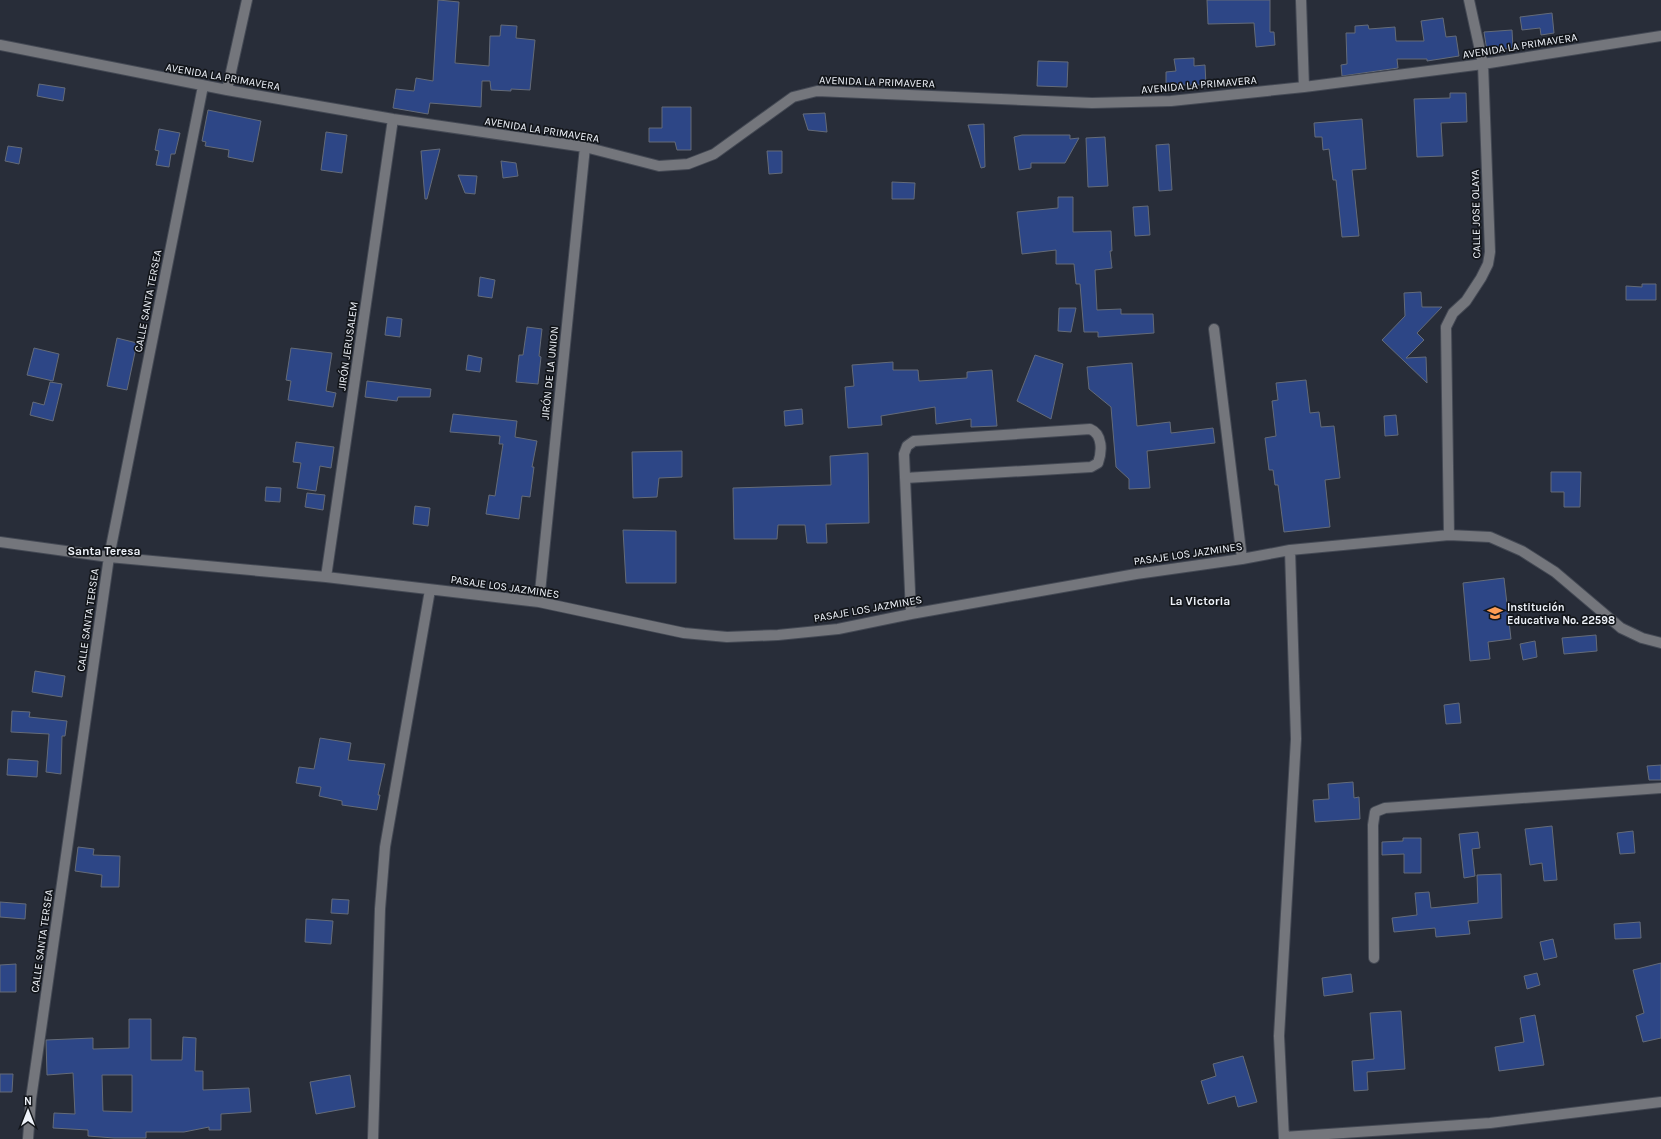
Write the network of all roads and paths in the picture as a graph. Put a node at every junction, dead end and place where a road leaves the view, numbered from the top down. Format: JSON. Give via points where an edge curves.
{"nodes":[{"id":1,"x":247,"y":0,"type":"edge"},
{"id":2,"x":1301,"y":0,"type":"edge"},
{"id":3,"x":1469,"y":0,"type":"edge"},
{"id":4,"x":1661,"y":36,"type":"edge"},
{"id":5,"x":0,"y":45,"type":"edge"},
{"id":6,"x":1483,"y":64,"type":"junction"},
{"id":7,"x":203,"y":86,"type":"junction"},
{"id":8,"x":1304,"y":87,"type":"junction"},
{"id":9,"x":227,"y":90,"type":"junction"},
{"id":10,"x":393,"y":119,"type":"junction"},
{"id":11,"x":585,"y":147,"type":"junction"},
{"id":12,"x":1214,"y":329,"type":"dead end"},
{"id":13,"x":905,"y":478,"type":"junction"},
{"id":14,"x":1448,"y":535,"type":"junction"},
{"id":15,"x":0,"y":542,"type":"edge"},
{"id":16,"x":1290,"y":550,"type":"junction"},
{"id":17,"x":109,"y":557,"type":"junction"},
{"id":18,"x":1242,"y":559,"type":"junction"},
{"id":19,"x":326,"y":577,"type":"junction"},
{"id":20,"x":430,"y":590,"type":"junction"},
{"id":21,"x":539,"y":602,"type":"junction"},
{"id":22,"x":911,"y":614,"type":"junction"},
{"id":23,"x":1661,"y":643,"type":"edge"},
{"id":24,"x":1661,"y":788,"type":"edge"},
{"id":25,"x":1374,"y":958,"type":"dead end"},
{"id":26,"x":1661,"y":1102,"type":"edge"},
{"id":27,"x":1284,"y":1138,"type":"edge"},
{"id":28,"x":28,"y":1139,"type":"edge"},
{"id":29,"x":373,"y":1139,"type":"edge"}],
"edges":[{"from":1,"to":9,"type":"street"},
{"from":2,"to":8,"type":"street"},
{"from":3,"to":6,"type":"street","name":"CALLE JOSE OLAYA"},
{"from":4,"to":6,"type":"street","name":"AVENIDA LA PRIMAVERA"},
{"from":5,"to":7,"type":"street","name":"AVENIDA LA PRIMAVERA"},
{"from":6,"to":8,"type":"street","name":"AVENIDA LA PRIMAVERA"},
{"from":6,"to":14,"type":"street","name":"CALLE JOSE OLAYA","via":[[1490,252],[1488,264],[1481,278],[1466,301],[1454,313],[1446,328]]},
{"from":7,"to":9,"type":"street","name":"AVENIDA LA PRIMAVERA"},
{"from":7,"to":17,"type":"street","name":"CALLE SANTA TERSEA"},
{"from":8,"to":11,"type":"street","name":"AVENIDA LA PRIMAVERA","via":[[1171,101],[1092,103],[817,91],[793,97],[714,154],[688,164],[659,166]]},
{"from":9,"to":10,"type":"street","name":"AVENIDA LA PRIMAVERA"},
{"from":10,"to":11,"type":"street","name":"AVENIDA LA PRIMAVERA"},
{"from":10,"to":19,"type":"street","name":"JIRÓN JERUSALEM"},
{"from":11,"to":21,"type":"street","name":"JIRÓN DE LA UNION"},
{"from":12,"to":18,"type":"street"},
{"from":13,"to":13,"type":"street","via":[[1091,467],[1098,463],[1101,455],[1100,437],[1096,431],[1090,429],[914,441],[907,446],[904,454]]},
{"from":13,"to":22,"type":"street"},
{"from":14,"to":16,"type":"street","name":"PASAJE LOS JAZMINES"},
{"from":14,"to":23,"type":"street","name":"PASAJE LOS JAZMINES","via":[[1490,537],[1522,551],[1555,572],[1621,628]]},
{"from":15,"to":17,"type":"street","name":"PASAJE LOS JAZMINES"},
{"from":16,"to":18,"type":"street","name":"PASAJE LOS JAZMINES"},
{"from":16,"to":27,"type":"street","via":[[1296,739],[1279,1036]]},
{"from":17,"to":19,"type":"street","name":"PASAJE LOS JAZMINES"},
{"from":17,"to":28,"type":"street","name":"CALLE SANTA TERSEA","via":[[31,1099]]},
{"from":18,"to":22,"type":"street","name":"PASAJE LOS JAZMINES","via":[[1136,574]]},
{"from":19,"to":20,"type":"street","name":"PASAJE LOS JAZMINES"},
{"from":20,"to":21,"type":"street","name":"PASAJE LOS JAZMINES"},
{"from":20,"to":29,"type":"street","via":[[385,847],[380,909]]},
{"from":21,"to":22,"type":"street","name":"PASAJE LOS JAZMINES","via":[[684,633],[727,637],[838,629]]},
{"from":24,"to":25,"type":"street","via":[[1385,808],[1375,812]]},
{"from":26,"to":27,"type":"street","via":[[1490,1123]]}]}
